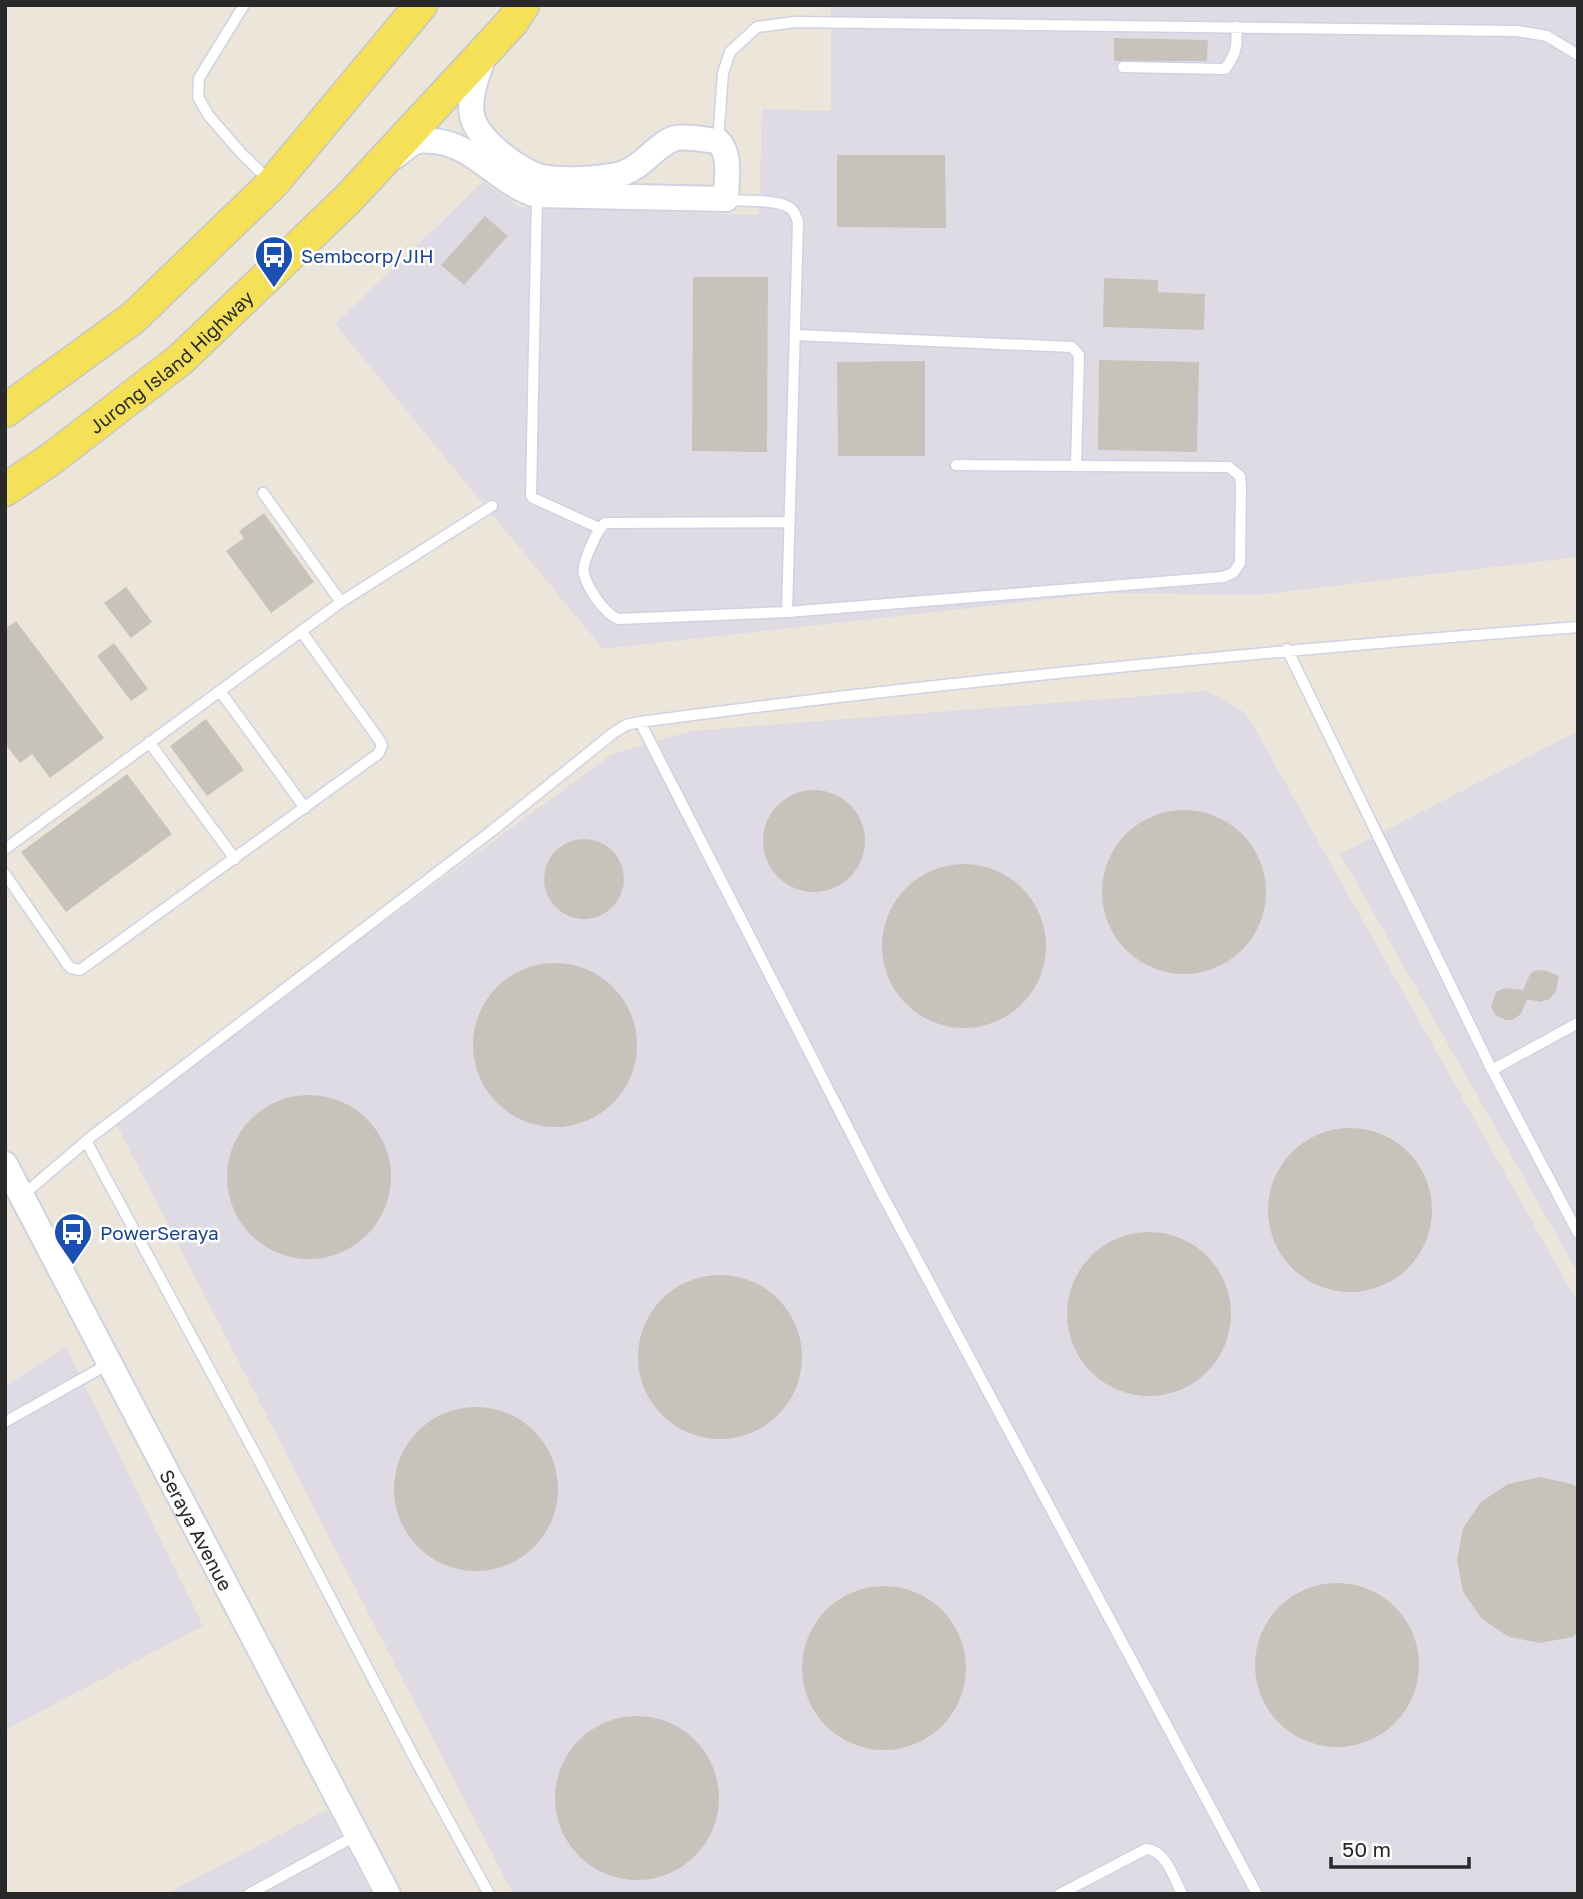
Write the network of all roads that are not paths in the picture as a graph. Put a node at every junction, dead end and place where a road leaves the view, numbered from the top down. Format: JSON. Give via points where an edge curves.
{"nodes":[{"id":1,"x":244,"y":5,"type":"edge"},
{"id":2,"x":421,"y":5,"type":"edge"},
{"id":3,"x":523,"y":5,"type":"edge"},
{"id":4,"x":1236,"y":27,"type":"junction"},
{"id":5,"x":486,"y":50,"type":"junction"},
{"id":6,"x":1578,"y":55,"type":"edge"},
{"id":7,"x":1123,"y":67,"type":"dead end"},
{"id":8,"x":719,"y":141,"type":"junction"},
{"id":9,"x":376,"y":169,"type":"junction"},
{"id":10,"x":273,"y":183,"type":"junction"},
{"id":11,"x":537,"y":195,"type":"junction"},
{"id":12,"x":726,"y":200,"type":"junction"},
{"id":13,"x":796,"y":335,"type":"junction"},
{"id":14,"x":5,"y":411,"type":"edge"},
{"id":15,"x":956,"y":465,"type":"dead end"},
{"id":16,"x":1076,"y":466,"type":"junction"},
{"id":17,"x":5,"y":490,"type":"edge"},
{"id":18,"x":263,"y":494,"type":"dead end"},
{"id":19,"x":492,"y":506,"type":"dead end"},
{"id":20,"x":790,"y":522,"type":"junction"},
{"id":21,"x":599,"y":528,"type":"junction"},
{"id":22,"x":341,"y":602,"type":"junction"},
{"id":23,"x":787,"y":612,"type":"junction"},
{"id":24,"x":1578,"y":627,"type":"edge"},
{"id":25,"x":301,"y":631,"type":"junction"},
{"id":26,"x":1287,"y":649,"type":"junction"},
{"id":27,"x":220,"y":691,"type":"junction"},
{"id":28,"x":640,"y":722,"type":"junction"},
{"id":29,"x":149,"y":742,"type":"junction"},
{"id":30,"x":305,"y":808,"type":"junction"},
{"id":31,"x":5,"y":849,"type":"edge"},
{"id":32,"x":235,"y":859,"type":"junction"},
{"id":33,"x":5,"y":874,"type":"edge"},
{"id":34,"x":1578,"y":1023,"type":"edge"},
{"id":35,"x":1492,"y":1070,"type":"junction"},
{"id":36,"x":86,"y":1142,"type":"junction"},
{"id":37,"x":5,"y":1164,"type":"edge"},
{"id":38,"x":23,"y":1196,"type":"junction"},
{"id":39,"x":1578,"y":1233,"type":"edge"},
{"id":40,"x":110,"y":1363,"type":"junction"},
{"id":41,"x":5,"y":1422,"type":"edge"},
{"id":42,"x":357,"y":1835,"type":"junction"},
{"id":43,"x":1256,"y":1892,"type":"edge"},
{"id":44,"x":249,"y":1894,"type":"edge"},
{"id":45,"x":388,"y":1894,"type":"edge"},
{"id":46,"x":489,"y":1894,"type":"edge"},
{"id":47,"x":1060,"y":1894,"type":"edge"},
{"id":48,"x":1182,"y":1894,"type":"edge"}],
"edges":[{"from":1,"to":10,"type":"lane","via":[[199,78],[198,97],[241,153]]},
{"from":2,"to":10,"type":"main road"},
{"from":3,"to":5,"type":"main road","name":"Jurong Island Highway"},
{"from":4,"to":6,"type":"lane","via":[[1517,31],[1548,36]]},
{"from":4,"to":7,"type":"lane","via":[[1238,47],[1225,69]]},
{"from":4,"to":8,"type":"lane","via":[[795,22],[757,27],[730,52],[723,73]]},
{"from":5,"to":8,"type":"street","via":[[472,96],[472,116],[479,133],[499,152],[541,177],[616,176],[630,172],[677,138]]},
{"from":5,"to":9,"type":"main road","name":"Jurong Island Highway"},
{"from":8,"to":12,"type":"street","via":[[727,159]]},
{"from":9,"to":11,"type":"street","via":[[418,141],[450,144],[468,150],[521,189]]},
{"from":9,"to":17,"type":"main road","name":"Jurong Island Highway","via":[[181,359]]},
{"from":10,"to":14,"type":"main road","via":[[133,318]]},
{"from":11,"to":12,"type":"street"},
{"from":11,"to":21,"type":"lane","via":[[531,495]]},
{"from":12,"to":13,"type":"lane","via":[[780,204],[795,214]]},
{"from":13,"to":16,"type":"lane","via":[[1072,347],[1079,355]]},
{"from":13,"to":20,"type":"lane"},
{"from":15,"to":16,"type":"lane"},
{"from":16,"to":23,"type":"lane","via":[[1224,467],[1235,471],[1241,486],[1240,563],[1223,577]]},
{"from":18,"to":22,"type":"lane"},
{"from":19,"to":22,"type":"lane"},
{"from":20,"to":21,"type":"lane","via":[[612,522]]},
{"from":20,"to":23,"type":"lane"},
{"from":21,"to":23,"type":"lane","via":[[584,575],[604,610],[618,619]]},
{"from":22,"to":25,"type":"lane"},
{"from":24,"to":26,"type":"lane"},
{"from":25,"to":27,"type":"lane"},
{"from":25,"to":30,"type":"lane","via":[[382,746],[378,754]]},
{"from":26,"to":28,"type":"lane","via":[[807,699]]},
{"from":26,"to":35,"type":"lane"},
{"from":27,"to":29,"type":"lane"},
{"from":27,"to":30,"type":"lane"},
{"from":28,"to":36,"type":"lane","via":[[612,733],[493,830]]},
{"from":28,"to":43,"type":"lane","via":[[881,1192]]},
{"from":29,"to":31,"type":"lane"},
{"from":29,"to":32,"type":"lane"},
{"from":30,"to":32,"type":"lane"},
{"from":32,"to":33,"type":"lane","via":[[80,970],[68,965]]},
{"from":34,"to":35,"type":"lane"},
{"from":35,"to":39,"type":"lane"},
{"from":36,"to":38,"type":"lane"},
{"from":36,"to":46,"type":"lane"},
{"from":37,"to":38,"type":"street","name":"Seraya Avenue"},
{"from":38,"to":40,"type":"street","name":"Seraya Avenue"},
{"from":40,"to":41,"type":"lane"},
{"from":40,"to":42,"type":"street","name":"Seraya Avenue"},
{"from":42,"to":44,"type":"lane"},
{"from":42,"to":45,"type":"street","name":"Seraya Avenue"},
{"from":47,"to":48,"type":"lane","via":[[1150,1849],[1163,1856]]}]}
